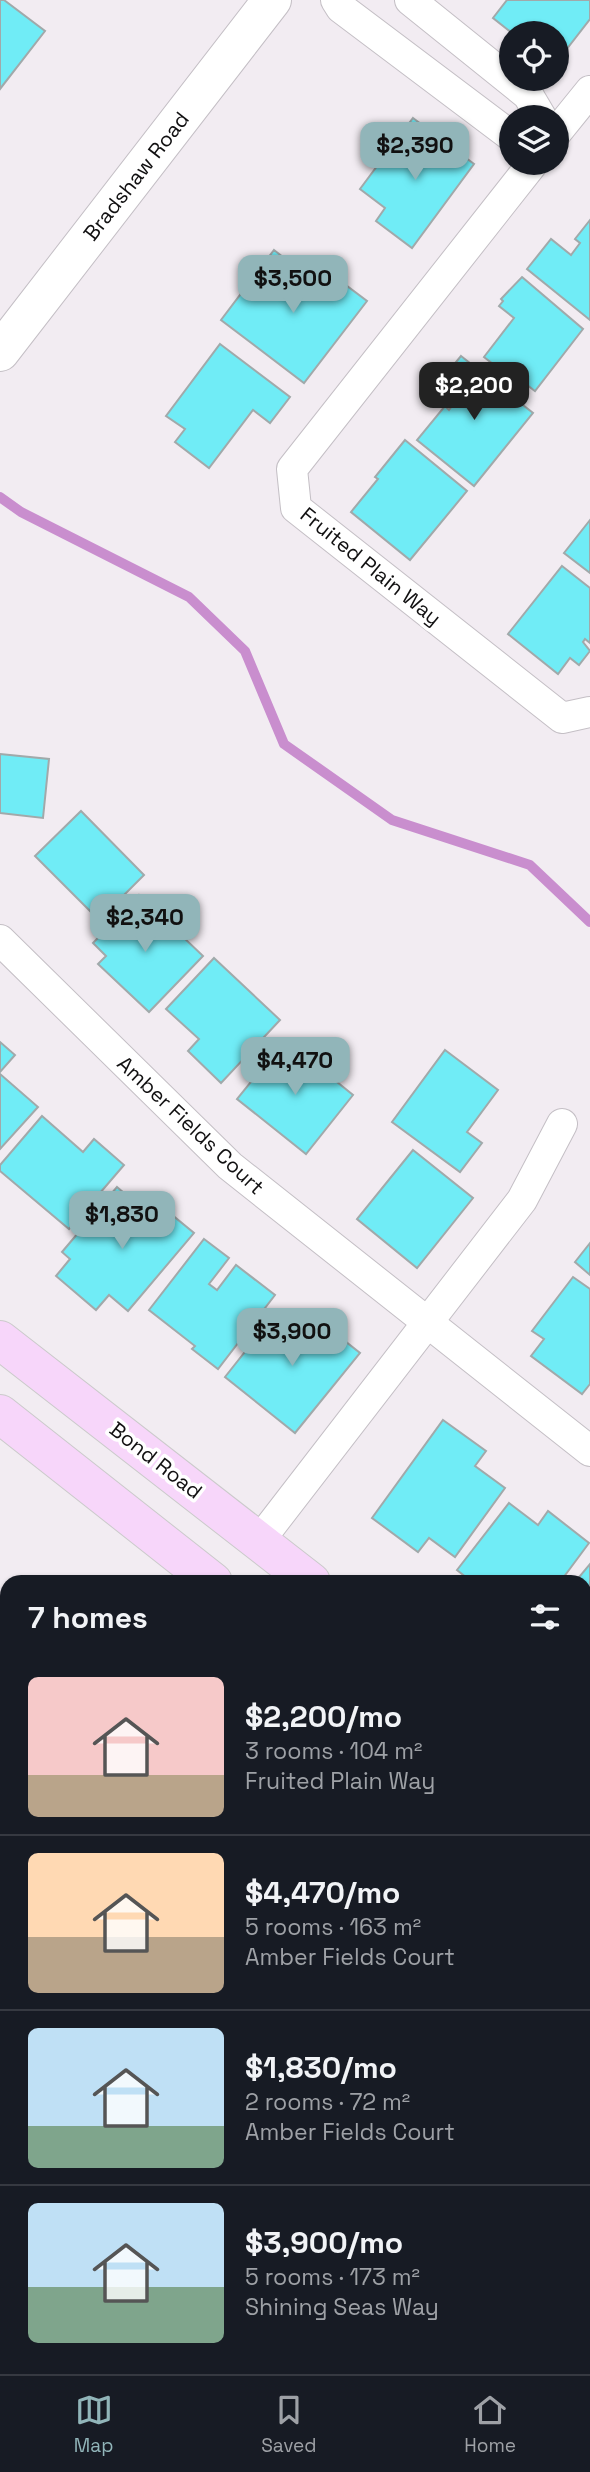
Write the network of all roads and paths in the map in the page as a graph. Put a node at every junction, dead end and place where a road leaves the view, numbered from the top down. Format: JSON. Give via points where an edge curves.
{"nodes":[{"id":1,"x":272,"y":0,"type":"edge"},
{"id":2,"x":336,"y":0,"type":"edge"},
{"id":3,"x":410,"y":0,"type":"edge"},
{"id":4,"x":590,"y":91,"type":"edge"},
{"id":5,"x":534,"y":105,"type":"edge"},
{"id":6,"x":569,"y":117,"type":"edge"},
{"id":7,"x":499,"y":126,"type":"edge"},
{"id":8,"x":524,"y":175,"type":"edge"},
{"id":9,"x":0,"y":352,"type":"edge"},
{"id":10,"x":590,"y":712,"type":"edge"},
{"id":11,"x":0,"y":940,"type":"edge"},
{"id":12,"x":562,"y":1124,"type":"dead end"},
{"id":13,"x":426,"y":1322,"type":"junction"},
{"id":14,"x":0,"y":1340,"type":"edge"},
{"id":15,"x":0,"y":1414,"type":"edge"},
{"id":16,"x":590,"y":1451,"type":"edge"},
{"id":17,"x":259,"y":1541,"type":"junction"},
{"id":18,"x":204,"y":1575,"type":"edge"},
{"id":19,"x":302,"y":1575,"type":"edge"}],
"edges":[{"from":1,"to":9,"type":"main road","name":"Bradshaw Road"},
{"from":2,"to":7,"type":"street"},
{"from":3,"to":5,"type":"street","via":[[528,95]]},
{"from":4,"to":6,"type":"street"},
{"from":8,"to":10,"type":"street","name":"Fruited Plain Way","via":[[292,469],[296,508],[562,718]]},
{"from":11,"to":13,"type":"street","name":"Amber Fields Court","via":[[230,1166]]},
{"from":12,"to":13,"type":"street","via":[[522,1200]]},
{"from":13,"to":16,"type":"street","name":"Amber Fields Court"},
{"from":13,"to":17,"type":"street"},
{"from":14,"to":17,"type":"main road","name":"Bond Road"},
{"from":15,"to":18,"type":"main road"},
{"from":17,"to":19,"type":"main road","name":"Bond Road"}]}
